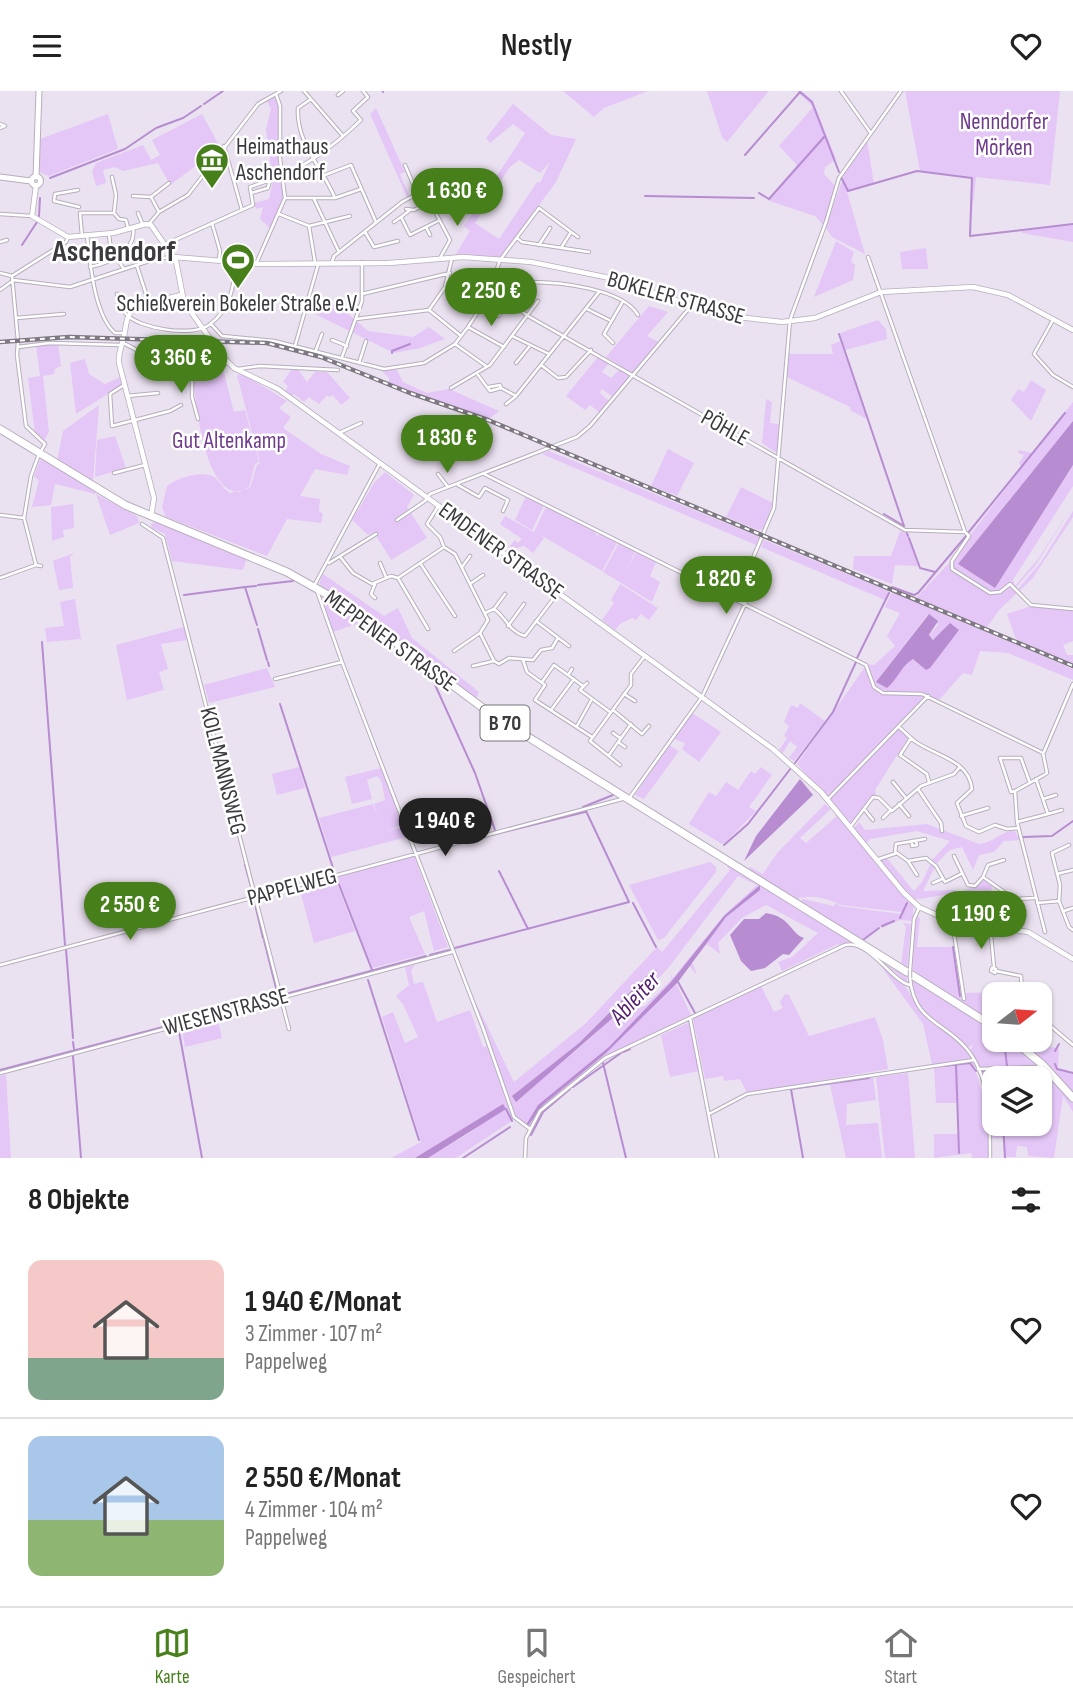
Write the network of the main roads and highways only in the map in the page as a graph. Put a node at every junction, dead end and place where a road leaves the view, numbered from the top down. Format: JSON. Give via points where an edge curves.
{"nodes":[{"id":1,"x":39,"y":91,"type":"edge"},
{"id":2,"x":0,"y":177,"type":"edge"},
{"id":3,"x":0,"y":429,"type":"edge"},
{"id":4,"x":982,"y":1019,"type":"edge"},
{"id":5,"x":1028,"y":1052,"type":"edge"},
{"id":6,"x":1073,"y":1098,"type":"edge"}],
"edges":[{"from":1,"to":2,"type":"main road","via":[[34,181]]},
{"from":3,"to":4,"type":"main road","name":"MEPPENER STRASSE","number":"B 70","via":[[149,517],[264,561],[316,587],[492,714]]},
{"from":5,"to":6,"type":"main road"}]}
